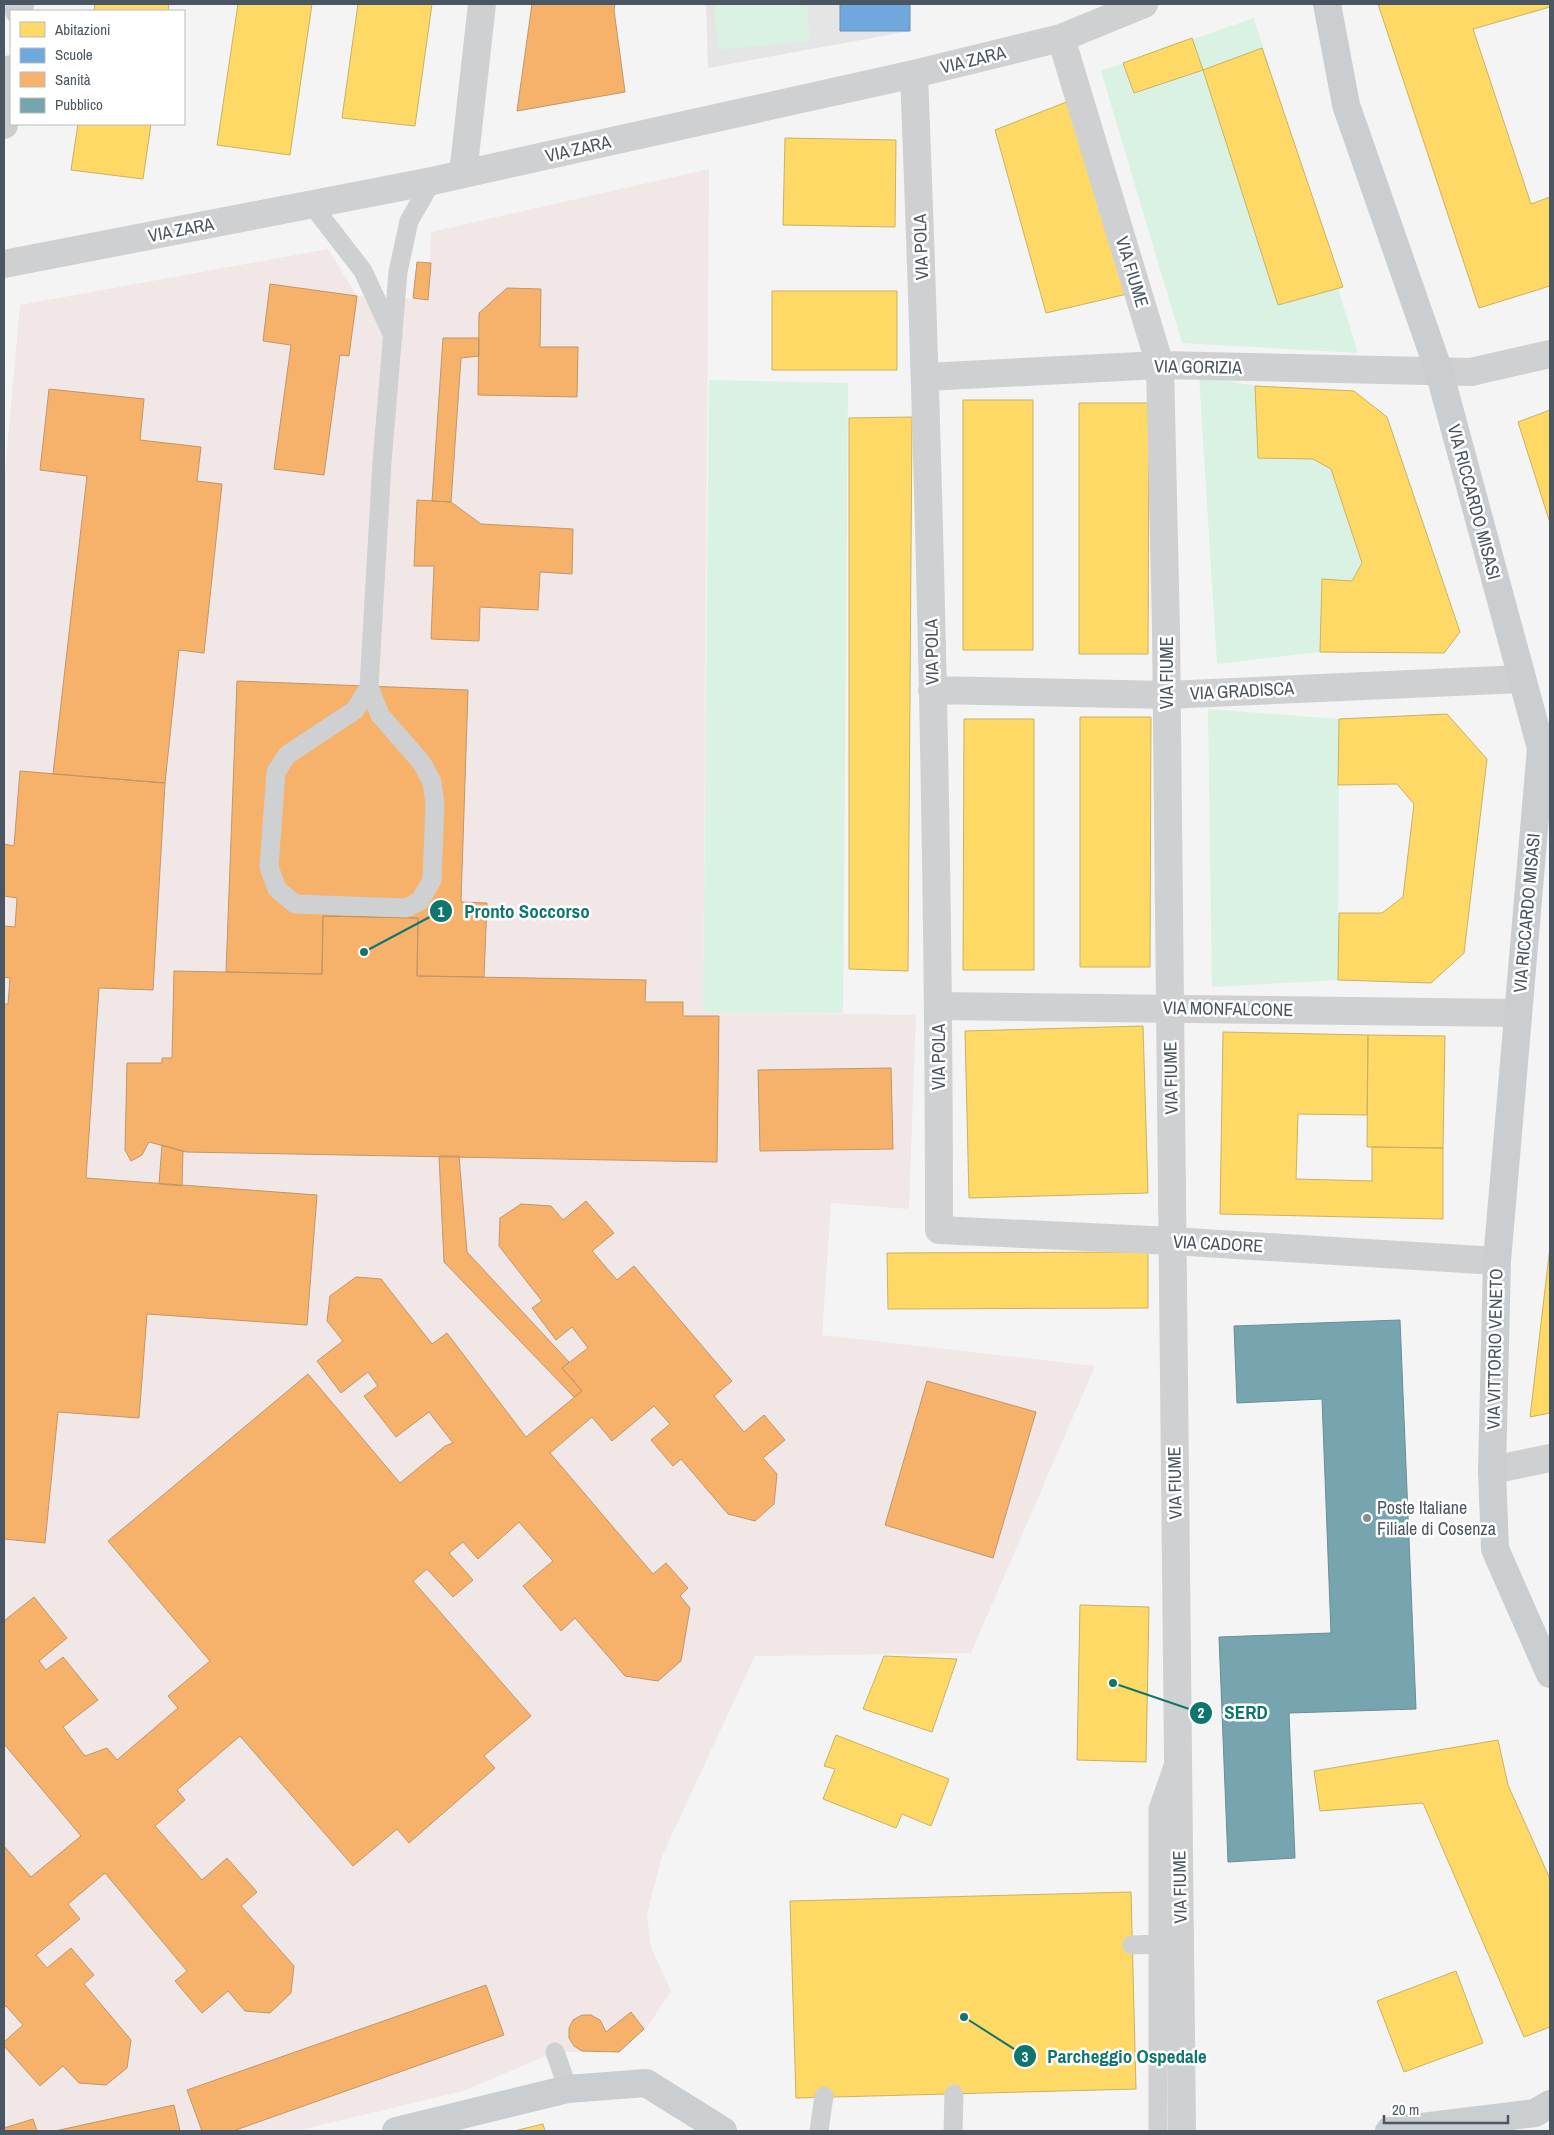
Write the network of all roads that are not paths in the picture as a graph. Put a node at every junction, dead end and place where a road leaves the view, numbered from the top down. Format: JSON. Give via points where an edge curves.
{"nodes":[{"id":1,"x":482,"y":4,"type":"edge"},
{"id":2,"x":1144,"y":4,"type":"edge"},
{"id":3,"x":1327,"y":4,"type":"edge"},
{"id":4,"x":1062,"y":38,"type":"junction"},
{"id":5,"x":914,"y":74,"type":"junction"},
{"id":6,"x":10,"y":76,"type":"edge"},
{"id":7,"x":4,"y":125,"type":"edge"},
{"id":8,"x":464,"y":174,"type":"junction"},
{"id":9,"x":432,"y":182,"type":"junction"},
{"id":10,"x":312,"y":205,"type":"junction"},
{"id":11,"x":4,"y":264,"type":"edge"},
{"id":12,"x":393,"y":337,"type":"junction"},
{"id":13,"x":1550,"y":354,"type":"edge"},
{"id":14,"x":1160,"y":365,"type":"junction"},
{"id":15,"x":1439,"y":371,"type":"junction"},
{"id":16,"x":926,"y":378,"type":"junction"},
{"id":17,"x":1522,"y":679,"type":"junction"},
{"id":18,"x":369,"y":687,"type":"junction"},
{"id":19,"x":932,"y":690,"type":"junction"},
{"id":20,"x":1167,"y":694,"type":"junction"},
{"id":21,"x":939,"y":1006,"type":"junction"},
{"id":22,"x":1170,"y":1008,"type":"junction"},
{"id":23,"x":1518,"y":1013,"type":"junction"},
{"id":24,"x":939,"y":1230,"type":"joint"},
{"id":25,"x":1172,"y":1241,"type":"junction"},
{"id":26,"x":1496,"y":1261,"type":"junction"},
{"id":27,"x":1550,"y":1458,"type":"edge"},
{"id":28,"x":1492,"y":1470,"type":"junction"},
{"id":29,"x":1550,"y":1674,"type":"edge"},
{"id":30,"x":1178,"y":1750,"type":"junction"},
{"id":31,"x":1158,"y":1944,"type":"junction"},
{"id":32,"x":1132,"y":1945,"type":"dead end"},
{"id":33,"x":555,"y":2052,"type":"dead end"},
{"id":34,"x":568,"y":2089,"type":"junction"},
{"id":35,"x":954,"y":2094,"type":"dead end"},
{"id":36,"x":824,"y":2096,"type":"dead end"},
{"id":37,"x":1545,"y":2114,"type":"edge"},
{"id":38,"x":396,"y":2131,"type":"edge"},
{"id":39,"x":723,"y":2131,"type":"edge"},
{"id":40,"x":819,"y":2131,"type":"edge"},
{"id":41,"x":953,"y":2131,"type":"edge"},
{"id":42,"x":1158,"y":2131,"type":"edge"},
{"id":43,"x":1182,"y":2131,"type":"edge"},
{"id":44,"x":1389,"y":2131,"type":"edge"}],
"edges":[{"from":1,"to":8,"type":"street"},
{"from":2,"to":4,"type":"street","name":"VIA ZARA"},
{"from":3,"to":15,"type":"main road","name":"VIA RICCARDO MISASI","via":[[1346,105]]},
{"from":4,"to":5,"type":"street","name":"VIA ZARA"},
{"from":4,"to":14,"type":"street","name":"VIA FIUME"},
{"from":5,"to":8,"type":"street","name":"VIA ZARA"},
{"from":5,"to":16,"type":"street","name":"VIA POLA"},
{"from":6,"to":7,"type":"main road"},
{"from":8,"to":9,"type":"street","name":"VIA ZARA"},
{"from":9,"to":10,"type":"street","name":"VIA ZARA"},
{"from":9,"to":12,"type":"lane","via":[[409,221],[398,272]]},
{"from":10,"to":11,"type":"street","name":"VIA ZARA"},
{"from":10,"to":12,"type":"lane","via":[[363,271]]},
{"from":12,"to":18,"type":"lane"},
{"from":13,"to":15,"type":"street","name":"VIA GORIZIA","via":[[1471,372]]},
{"from":14,"to":15,"type":"street","name":"VIA GORIZIA"},
{"from":14,"to":16,"type":"street","name":"VIA GORIZIA"},
{"from":14,"to":20,"type":"street","name":"VIA FIUME"},
{"from":15,"to":17,"type":"main road","name":"VIA RICCARDO MISASI"},
{"from":16,"to":19,"type":"street","name":"VIA POLA"},
{"from":17,"to":20,"type":"street","name":"VIA GRADISCA"},
{"from":17,"to":23,"type":"main road","name":"VIA RICCARDO MISASI","via":[[1541,748]]},
{"from":18,"to":18,"type":"lane","via":[[356,710],[287,754],[276,772],[269,866],[276,889],[295,904],[406,908],[420,901],[432,880],[435,804],[432,782],[422,763],[380,715]]},
{"from":19,"to":20,"type":"street","name":"VIA GRADISCA"},
{"from":19,"to":21,"type":"street","name":"VIA POLA"},
{"from":20,"to":22,"type":"street","name":"VIA FIUME"},
{"from":21,"to":22,"type":"street","name":"VIA MONFALCONE"},
{"from":21,"to":24,"type":"street","name":"VIA POLA"},
{"from":22,"to":23,"type":"street","name":"VIA MONFALCONE"},
{"from":22,"to":25,"type":"street","name":"VIA FIUME"},
{"from":23,"to":26,"type":"main road","name":"VIA VITTORIO VENETO"},
{"from":24,"to":25,"type":"street","name":"VIA CADORE"},
{"from":25,"to":26,"type":"street","name":"VIA CADORE"},
{"from":25,"to":30,"type":"street","name":"VIA FIUME"},
{"from":26,"to":28,"type":"main road","name":"VIA VITTORIO VENETO"},
{"from":27,"to":28,"type":"street"},
{"from":28,"to":29,"type":"main road","name":"VIA VITTORIO VENETO","via":[[1495,1549]]},
{"from":30,"to":31,"type":"lane","via":[[1158,1809]]},
{"from":30,"to":43,"type":"street","name":"VIA FIUME"},
{"from":31,"to":32,"type":"lane"},
{"from":31,"to":42,"type":"lane"},
{"from":33,"to":34,"type":"lane"},
{"from":34,"to":38,"type":"main road"},
{"from":34,"to":39,"type":"main road","via":[[646,2083]]},
{"from":35,"to":41,"type":"lane"},
{"from":36,"to":40,"type":"lane"},
{"from":37,"to":44,"type":"main road"}]}
